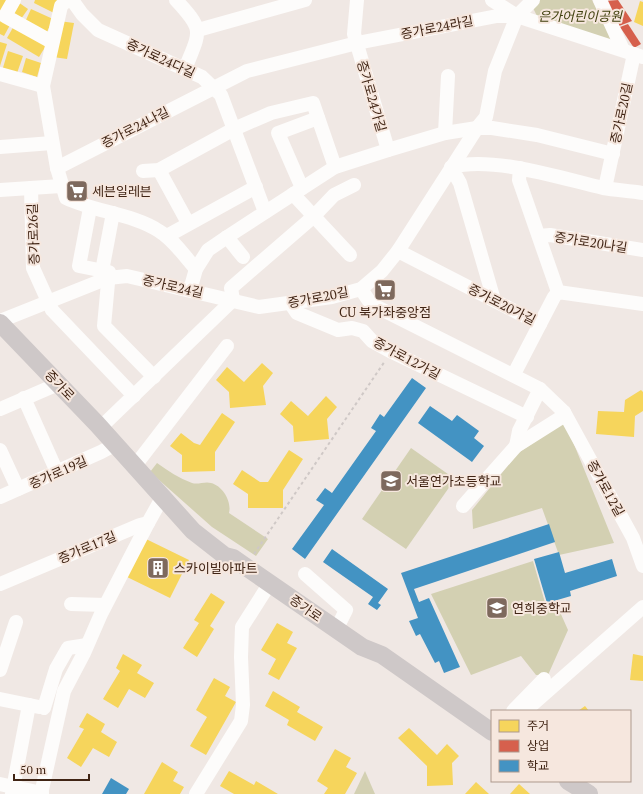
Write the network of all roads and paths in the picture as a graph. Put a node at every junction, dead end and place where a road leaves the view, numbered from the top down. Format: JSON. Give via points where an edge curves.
{"nodes":[{"id":1,"x":14,"y":0,"type":"edge"},
{"id":2,"x":67,"y":0,"type":"edge"},
{"id":3,"x":72,"y":0,"type":"edge"},
{"id":4,"x":176,"y":0,"type":"edge"},
{"id":5,"x":305,"y":0,"type":"edge"},
{"id":6,"x":357,"y":0,"type":"edge"},
{"id":7,"x":492,"y":0,"type":"edge"},
{"id":8,"x":534,"y":0,"type":"edge"},
{"id":9,"x":600,"y":0,"type":"edge"},
{"id":10,"x":517,"y":16,"type":"junction"},
{"id":11,"x":198,"y":30,"type":"junction"},
{"id":12,"x":52,"y":42,"type":"junction"},
{"id":13,"x":357,"y":42,"type":"junction"},
{"id":14,"x":633,"y":53,"type":"edge"},
{"id":15,"x":185,"y":69,"type":"junction"},
{"id":16,"x":0,"y":74,"type":"edge"},
{"id":17,"x":448,"y":76,"type":"dead end"},
{"id":18,"x":42,"y":86,"type":"junction"},
{"id":19,"x":214,"y":87,"type":"junction"},
{"id":20,"x":318,"y":118,"type":"junction"},
{"id":21,"x":477,"y":128,"type":"junction"},
{"id":22,"x":234,"y":129,"type":"junction"},
{"id":23,"x":445,"y":133,"type":"junction"},
{"id":24,"x":52,"y":143,"type":"junction"},
{"id":25,"x":0,"y":147,"type":"edge"},
{"id":26,"x":388,"y":150,"type":"junction"},
{"id":27,"x":613,"y":154,"type":"junction"},
{"id":28,"x":335,"y":167,"type":"junction"},
{"id":29,"x":451,"y":167,"type":"junction"},
{"id":30,"x":57,"y":168,"type":"junction"},
{"id":31,"x":520,"y":168,"type":"junction"},
{"id":32,"x":160,"y":170,"type":"junction"},
{"id":33,"x":143,"y":171,"type":"dead end"},
{"id":34,"x":354,"y":185,"type":"dead end"},
{"id":35,"x":61,"y":186,"type":"junction"},
{"id":36,"x":256,"y":187,"type":"junction"},
{"id":37,"x":31,"y":188,"type":"junction"},
{"id":38,"x":605,"y":188,"type":"junction"},
{"id":39,"x":0,"y":190,"type":"edge"},
{"id":40,"x":298,"y":191,"type":"junction"},
{"id":41,"x":643,"y":193,"type":"edge"},
{"id":42,"x":90,"y":208,"type":"junction"},
{"id":43,"x":265,"y":212,"type":"junction"},
{"id":44,"x":113,"y":213,"type":"junction"},
{"id":45,"x":312,"y":217,"type":"junction"},
{"id":46,"x":188,"y":223,"type":"junction"},
{"id":47,"x":166,"y":236,"type":"junction"},
{"id":48,"x":539,"y":236,"type":"junction"},
{"id":49,"x":227,"y":237,"type":"junction"},
{"id":50,"x":643,"y":250,"type":"edge"},
{"id":51,"x":398,"y":251,"type":"junction"},
{"id":52,"x":350,"y":255,"type":"dead end"},
{"id":53,"x":243,"y":256,"type":"dead end"},
{"id":54,"x":196,"y":269,"type":"junction"},
{"id":55,"x":105,"y":274,"type":"junction"},
{"id":56,"x":361,"y":289,"type":"junction"},
{"id":57,"x":190,"y":290,"type":"junction"},
{"id":58,"x":558,"y":292,"type":"junction"},
{"id":59,"x":234,"y":300,"type":"junction"},
{"id":60,"x":494,"y":300,"type":"junction"},
{"id":61,"x":47,"y":302,"type":"junction"},
{"id":62,"x":291,"y":304,"type":"junction"},
{"id":63,"x":643,"y":304,"type":"edge"},
{"id":64,"x":0,"y":322,"type":"edge"},
{"id":65,"x":540,"y":324,"type":"junction"},
{"id":66,"x":227,"y":346,"type":"dead end"},
{"id":67,"x":392,"y":352,"type":"junction"},
{"id":68,"x":514,"y":374,"type":"junction"},
{"id":69,"x":154,"y":377,"type":"junction"},
{"id":70,"x":58,"y":384,"type":"junction"},
{"id":71,"x":540,"y":389,"type":"junction"},
{"id":72,"x":134,"y":396,"type":"junction"},
{"id":73,"x":24,"y":398,"type":"junction"},
{"id":74,"x":0,"y":409,"type":"edge"},
{"id":75,"x":564,"y":412,"type":"junction"},
{"id":76,"x":527,"y":417,"type":"junction"},
{"id":77,"x":100,"y":428,"type":"junction"},
{"id":78,"x":114,"y":445,"type":"junction"},
{"id":79,"x":516,"y":446,"type":"junction"},
{"id":80,"x":0,"y":450,"type":"edge"},
{"id":81,"x":134,"y":467,"type":"junction"},
{"id":82,"x":57,"y":472,"type":"junction"},
{"id":83,"x":18,"y":489,"type":"junction"},
{"id":84,"x":0,"y":497,"type":"edge"},
{"id":85,"x":162,"y":498,"type":"junction"},
{"id":86,"x":463,"y":506,"type":"dead end"},
{"id":87,"x":148,"y":523,"type":"junction"},
{"id":88,"x":254,"y":554,"type":"dead end"},
{"id":89,"x":643,"y":566,"type":"edge"},
{"id":90,"x":305,"y":574,"type":"dead end"},
{"id":91,"x":270,"y":583,"type":"junction"},
{"id":92,"x":0,"y":584,"type":"edge"},
{"id":93,"x":71,"y":604,"type":"dead end"},
{"id":94,"x":105,"y":605,"type":"junction"},
{"id":95,"x":643,"y":607,"type":"edge"},
{"id":96,"x":16,"y":622,"type":"dead end"},
{"id":97,"x":337,"y":628,"type":"junction"},
{"id":98,"x":87,"y":645,"type":"junction"},
{"id":99,"x":0,"y":670,"type":"edge"},
{"id":100,"x":544,"y":679,"type":"dead end"},
{"id":101,"x":0,"y":699,"type":"edge"},
{"id":102,"x":30,"y":705,"type":"junction"},
{"id":103,"x":44,"y":708,"type":"junction"},
{"id":104,"x":514,"y":710,"type":"edge"},
{"id":105,"x":526,"y":710,"type":"edge"},
{"id":106,"x":59,"y":712,"type":"junction"},
{"id":107,"x":491,"y":731,"type":"edge"},
{"id":108,"x":570,"y":782,"type":"edge"},
{"id":109,"x":8,"y":788,"type":"edge"},
{"id":110,"x":42,"y":793,"type":"edge"},
{"id":111,"x":196,"y":794,"type":"edge"},
{"id":112,"x":590,"y":794,"type":"edge"}],
"edges":[{"from":1,"to":12,"type":"street","via":[[5,16]]},
{"from":2,"to":12,"type":"street","via":[[61,6]]},
{"from":3,"to":15,"type":"street","name":"증가로24다길","via":[[98,30]]},
{"from":4,"to":11,"type":"street","via":[[190,15]]},
{"from":5,"to":11,"type":"street"},
{"from":6,"to":13,"type":"street","via":[[354,34]]},
{"from":7,"to":10,"type":"street"},
{"from":8,"to":10,"type":"street"},
{"from":9,"to":14,"type":"street"},
{"from":10,"to":13,"type":"street","name":"증가로24라길","via":[[497,16]]},
{"from":10,"to":14,"type":"street"},
{"from":10,"to":21,"type":"street","name":"증가로20길","via":[[495,71],[486,117]]},
{"from":11,"to":15,"type":"street"},
{"from":12,"to":18,"type":"street"},
{"from":13,"to":19,"type":"street","name":"증가로24라길","via":[[247,71]]},
{"from":13,"to":26,"type":"street","name":"증가로24가길"},
{"from":14,"to":27,"type":"street","name":"증가로20길"},
{"from":15,"to":19,"type":"street","name":"증가로24다길","via":[[202,77]]},
{"from":16,"to":18,"type":"street"},
{"from":17,"to":23,"type":"street"},
{"from":18,"to":24,"type":"street"},
{"from":19,"to":22,"type":"street","name":"증가로24다길","via":[[221,94]]},
{"from":19,"to":30,"type":"street","name":"증가로24나길"},
{"from":20,"to":22,"type":"street","via":[[313,103],[271,113]]},
{"from":20,"to":28,"type":"street"},
{"from":20,"to":40,"type":"street","via":[[278,134]]},
{"from":21,"to":23,"type":"street","name":"증가로24가길"},
{"from":21,"to":27,"type":"street","name":"증가로20길","via":[[537,135]]},
{"from":21,"to":29,"type":"street","name":"증가로20길"},
{"from":22,"to":32,"type":"street"},
{"from":22,"to":36,"type":"street","name":"증가로24다길"},
{"from":23,"to":26,"type":"street","name":"증가로24가길"},
{"from":24,"to":25,"type":"street"},
{"from":24,"to":30,"type":"street"},
{"from":26,"to":28,"type":"street","name":"증가로24가길"},
{"from":27,"to":38,"type":"street"},
{"from":28,"to":40,"type":"street","name":"증가로24가길"},
{"from":29,"to":31,"type":"street","via":[[464,164]]},
{"from":29,"to":51,"type":"street","name":"증가로20길"},
{"from":29,"to":60,"type":"street","via":[[460,184]]},
{"from":30,"to":35,"type":"street"},
{"from":31,"to":38,"type":"street"},
{"from":31,"to":48,"type":"street","name":"증가로20나길","via":[[519,180]]},
{"from":32,"to":33,"type":"street"},
{"from":32,"to":46,"type":"street"},
{"from":34,"to":45,"type":"street","via":[[334,195]]},
{"from":35,"to":37,"type":"street","name":"증가로26길"},
{"from":35,"to":42,"type":"street","via":[[66,198]]},
{"from":36,"to":43,"type":"street","name":"증가로24다길"},
{"from":36,"to":46,"type":"street"},
{"from":37,"to":39,"type":"street","name":"증가로26길"},
{"from":37,"to":61,"type":"street","name":"증가로26길","via":[[33,268]]},
{"from":38,"to":41,"type":"street"},
{"from":40,"to":43,"type":"street","name":"증가로24가길"},
{"from":40,"to":45,"type":"street"},
{"from":42,"to":44,"type":"street"},
{"from":42,"to":55,"type":"street","via":[[79,266]]},
{"from":43,"to":49,"type":"street","name":"증가로24가길"},
{"from":44,"to":47,"type":"street","via":[[158,230]]},
{"from":44,"to":55,"type":"street"},
{"from":45,"to":52,"type":"street"},
{"from":45,"to":59,"type":"street","via":[[231,288]]},
{"from":46,"to":47,"type":"street"},
{"from":47,"to":54,"type":"street"},
{"from":48,"to":50,"type":"street","name":"증가로20나길","via":[[550,235]]},
{"from":48,"to":58,"type":"street","name":"증가로20나길"},
{"from":49,"to":53,"type":"street"},
{"from":49,"to":54,"type":"street","name":"증가로24가길","via":[[208,250]]},
{"from":51,"to":56,"type":"street","name":"증가로20길","via":[[382,271]]},
{"from":51,"to":60,"type":"street","name":"증가로20가길"},
{"from":54,"to":57,"type":"street","name":"증가로24가길"},
{"from":55,"to":57,"type":"street","name":"증가로24길","via":[[127,276]]},
{"from":55,"to":61,"type":"street","name":"증가로24길"},
{"from":55,"to":69,"type":"street","via":[[104,326]]},
{"from":56,"to":62,"type":"street","name":"증가로20길"},
{"from":56,"to":68,"type":"street","via":[[371,304]]},
{"from":57,"to":59,"type":"street","name":"증가로24길"},
{"from":58,"to":63,"type":"street"},
{"from":58,"to":65,"type":"street","name":"증가로20가길"},
{"from":59,"to":62,"type":"street","name":"증가로20길","via":[[259,307]]},
{"from":59,"to":69,"type":"street"},
{"from":60,"to":65,"type":"street","name":"증가로20가길"},
{"from":61,"to":64,"type":"street","name":"증가로24길"},
{"from":61,"to":72,"type":"street"},
{"from":62,"to":67,"type":"street","name":"증가로12가길","via":[[297,313],[338,330],[352,328],[363,331],[372,341]]},
{"from":64,"to":70,"type":"main road","name":"증가로"},
{"from":65,"to":68,"type":"street"},
{"from":66,"to":81,"type":"street"},
{"from":67,"to":76,"type":"street","name":"증가로12가길"},
{"from":67,"to":88,"type":"path"},
{"from":68,"to":71,"type":"street"},
{"from":69,"to":72,"type":"street"},
{"from":70,"to":73,"type":"street"},
{"from":70,"to":77,"type":"main road","name":"증가로"},
{"from":71,"to":75,"type":"street"},
{"from":71,"to":76,"type":"street"},
{"from":72,"to":77,"type":"street"},
{"from":73,"to":74,"type":"street"},
{"from":73,"to":82,"type":"street"},
{"from":75,"to":79,"type":"street","via":[[562,417]]},
{"from":75,"to":89,"type":"street","name":"증가로12길","via":[[633,538]]},
{"from":76,"to":79,"type":"street","via":[[519,431]]},
{"from":77,"to":78,"type":"main road","name":"증가로"},
{"from":78,"to":81,"type":"main road","name":"증가로"},
{"from":78,"to":82,"type":"street","name":"증가로19길"},
{"from":79,"to":86,"type":"street"},
{"from":80,"to":83,"type":"street"},
{"from":81,"to":85,"type":"main road","name":"증가로"},
{"from":82,"to":83,"type":"street","name":"증가로19길"},
{"from":83,"to":84,"type":"street","name":"증가로19길"},
{"from":85,"to":87,"type":"street"},
{"from":85,"to":91,"type":"main road","name":"증가로","via":[[193,531],[225,556],[233,558]]},
{"from":87,"to":92,"type":"street","name":"증가로17길"},
{"from":87,"to":94,"type":"street"},
{"from":90,"to":97,"type":"street","via":[[346,610]]},
{"from":91,"to":97,"type":"main road","name":"증가로"},
{"from":91,"to":111,"type":"street","via":[[242,627],[244,706],[241,720]]},
{"from":93,"to":94,"type":"street"},
{"from":94,"to":98,"type":"street"},
{"from":95,"to":105,"type":"street"},
{"from":96,"to":99,"type":"street"},
{"from":97,"to":107,"type":"main road","name":"증가로","via":[[362,647],[382,655]]},
{"from":98,"to":103,"type":"street","via":[[68,648],[56,668]]},
{"from":98,"to":106,"type":"street","via":[[64,691]]},
{"from":100,"to":104,"type":"street"},
{"from":101,"to":102,"type":"street"},
{"from":102,"to":103,"type":"street"},
{"from":102,"to":109,"type":"street"},
{"from":103,"to":106,"type":"street"},
{"from":106,"to":110,"type":"street"},
{"from":108,"to":112,"type":"main road"},
{"from":109,"to":110,"type":"street"}]}
